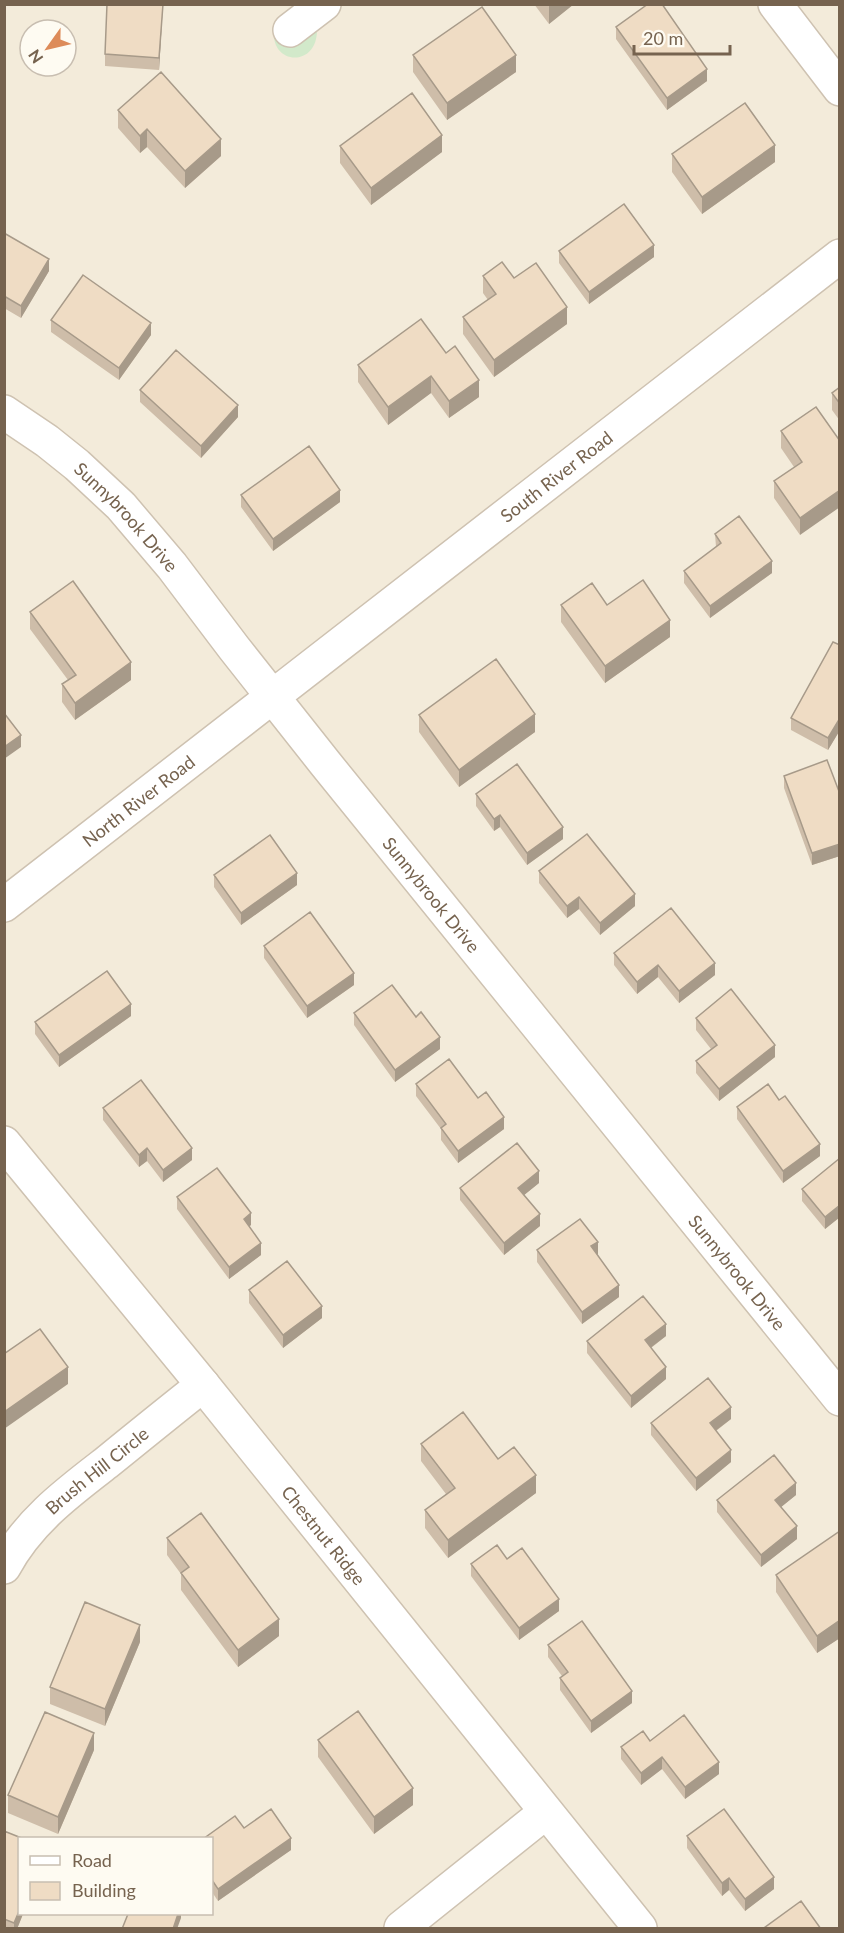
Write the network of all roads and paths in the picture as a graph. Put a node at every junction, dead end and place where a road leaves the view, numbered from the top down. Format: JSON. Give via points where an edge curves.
{"nodes":[{"id":1,"x":324,"y":4,"type":"edge"},
{"id":2,"x":775,"y":4,"type":"edge"},
{"id":3,"x":290,"y":30,"type":"dead end"},
{"id":4,"x":840,"y":89,"type":"edge"},
{"id":5,"x":840,"y":256,"type":"edge"},
{"id":6,"x":4,"y":412,"type":"edge"},
{"id":7,"x":272,"y":696,"type":"junction"},
{"id":8,"x":4,"y":905,"type":"edge"},
{"id":9,"x":4,"y":1143,"type":"edge"},
{"id":10,"x":202,"y":1385,"type":"junction"},
{"id":11,"x":840,"y":1399,"type":"edge"},
{"id":12,"x":4,"y":1567,"type":"edge"},
{"id":13,"x":546,"y":1812,"type":"junction"},
{"id":14,"x":401,"y":1929,"type":"edge"},
{"id":15,"x":640,"y":1929,"type":"edge"}],
"edges":[{"from":1,"to":3,"type":"street"},
{"from":2,"to":4,"type":"street"},
{"from":5,"to":7,"type":"street","name":"South River Road"},
{"from":6,"to":7,"type":"street","name":"Sunnybrook Drive","via":[[55,447],[121,506]]},
{"from":7,"to":8,"type":"street","name":"North River Road"},
{"from":7,"to":11,"type":"street","name":"Sunnybrook Drive"},
{"from":9,"to":10,"type":"street","name":"Chestnut Ridge"},
{"from":10,"to":12,"type":"street","name":"Brush Hill Circle","via":[[37,1520]]},
{"from":10,"to":13,"type":"street","name":"Chestnut Ridge"},
{"from":13,"to":14,"type":"street"},
{"from":13,"to":15,"type":"street","name":"Chestnut Ridge"}]}
